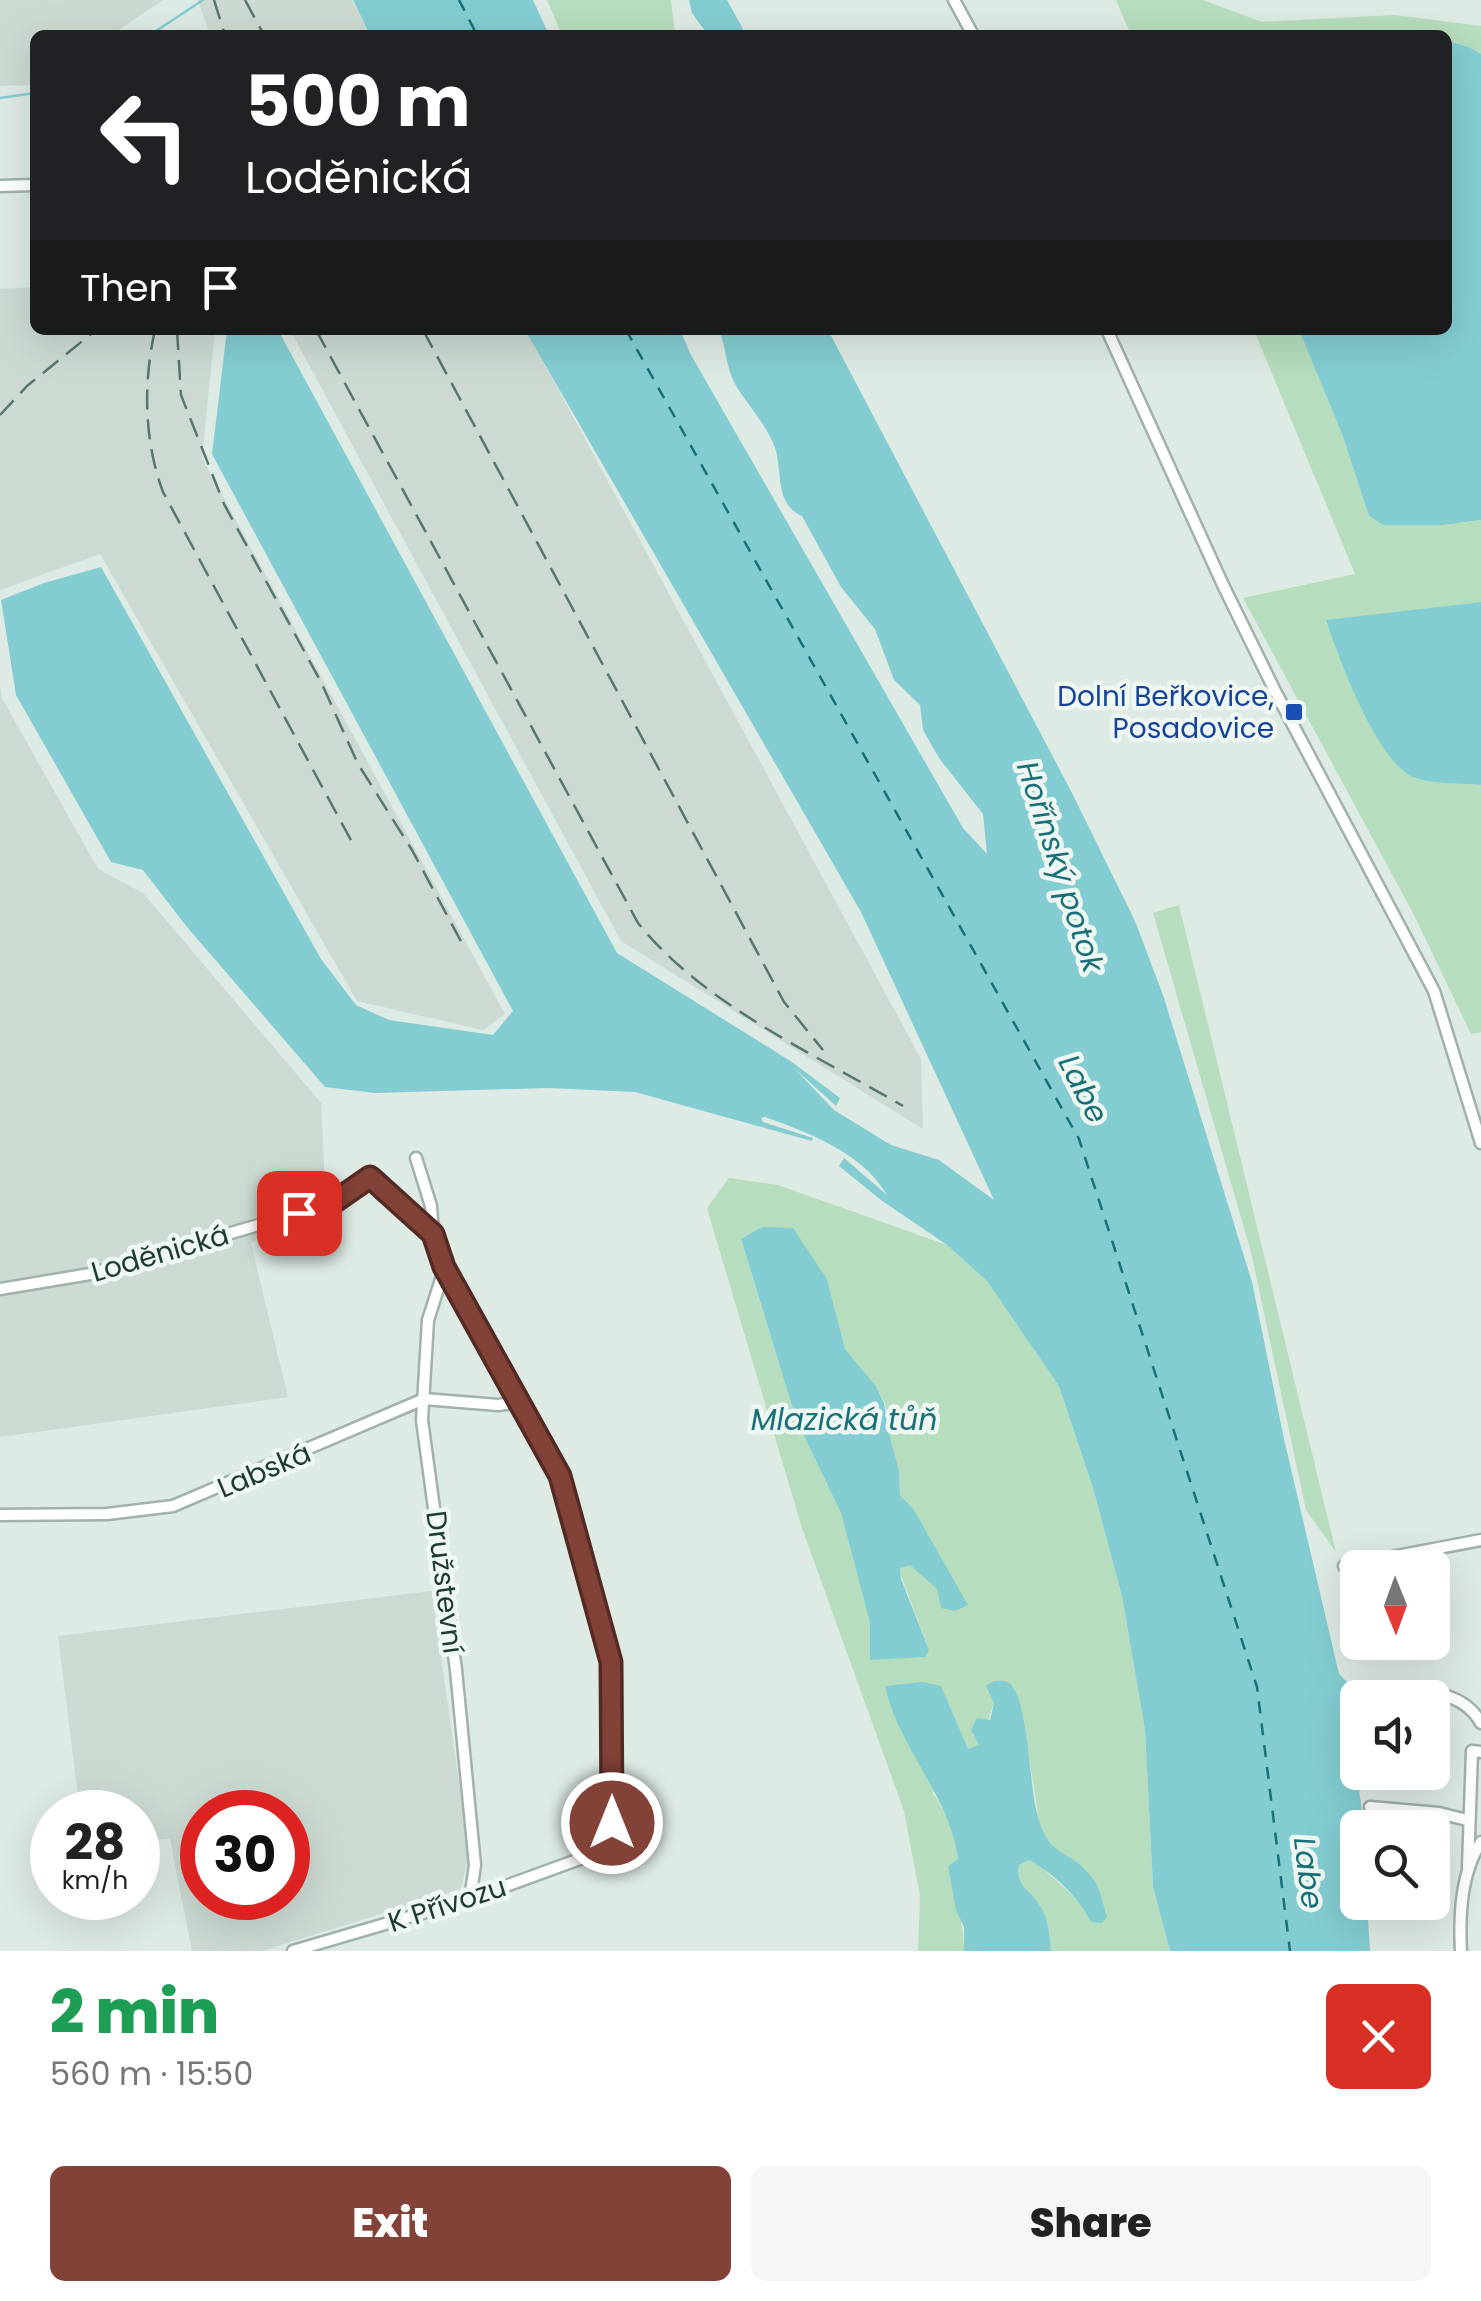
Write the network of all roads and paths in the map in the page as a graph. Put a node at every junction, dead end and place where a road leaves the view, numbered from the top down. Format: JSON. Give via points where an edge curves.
{"nodes":[{"id":1,"x":954,"y":0,"type":"edge"},
{"id":2,"x":970,"y":30,"type":"edge"},
{"id":3,"x":30,"y":184,"type":"edge"},
{"id":4,"x":0,"y":186,"type":"edge"},
{"id":5,"x":1109,"y":335,"type":"edge"},
{"id":6,"x":1481,"y":1143,"type":"edge"},
{"id":7,"x":416,"y":1158,"type":"dead end"},
{"id":8,"x":433,"y":1234,"type":"junction"},
{"id":9,"x":444,"y":1267,"type":"junction"},
{"id":10,"x":0,"y":1289,"type":"edge"},
{"id":11,"x":424,"y":1400,"type":"junction"},
{"id":12,"x":520,"y":1402,"type":"junction"},
{"id":13,"x":0,"y":1515,"type":"edge"},
{"id":14,"x":1481,"y":1540,"type":"edge"},
{"id":15,"x":1428,"y":1550,"type":"edge"},
{"id":16,"x":1450,"y":1696,"type":"edge"},
{"id":17,"x":1481,"y":1724,"type":"edge"},
{"id":18,"x":1481,"y":1752,"type":"edge"},
{"id":19,"x":1370,"y":1807,"type":"dead end"},
{"id":20,"x":1468,"y":1820,"type":"junction"},
{"id":21,"x":1481,"y":1842,"type":"edge"},
{"id":22,"x":1468,"y":1868,"type":"junction"},
{"id":23,"x":470,"y":1899,"type":"junction"},
{"id":24,"x":293,"y":1951,"type":"edge"},
{"id":25,"x":1461,"y":1951,"type":"edge"}],
"edges":[{"from":1,"to":2,"type":"street"},
{"from":3,"to":4,"type":"street"},
{"from":5,"to":6,"type":"street","via":[[1274,690],[1434,991]]},
{"from":7,"to":8,"type":"street"},
{"from":8,"to":9,"type":"street"},
{"from":8,"to":10,"type":"street","name":"Loděnická","via":[[370,1177],[334,1202],[90,1274]]},
{"from":9,"to":11,"type":"street","name":"Družstevní","via":[[428,1320]]},
{"from":9,"to":12,"type":"street"},
{"from":11,"to":12,"type":"street","name":"Labská"},
{"from":11,"to":13,"type":"street","name":"Labská","via":[[173,1506]]},
{"from":11,"to":23,"type":"street","name":"Družstevní","via":[[475,1865]]},
{"from":12,"to":23,"type":"street","name":"K Přívozu","via":[[560,1476],[611,1662],[612,1823],[600,1852]]},
{"from":14,"to":15,"type":"street"},
{"from":16,"to":17,"type":"street","via":[[1467,1704]]},
{"from":18,"to":20,"type":"street","via":[[1472,1752]]},
{"from":19,"to":20,"type":"street"},
{"from":20,"to":22,"type":"street"},
{"from":21,"to":22,"type":"street"},
{"from":22,"to":25,"type":"street"},
{"from":23,"to":24,"type":"street","name":"K Přívozu"}]}
